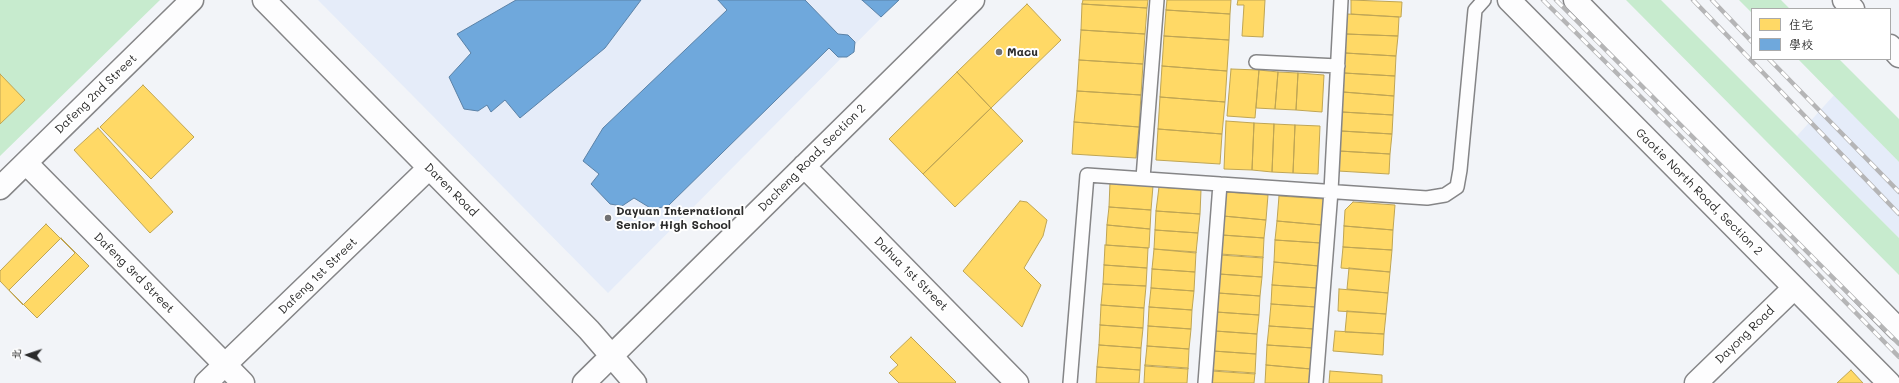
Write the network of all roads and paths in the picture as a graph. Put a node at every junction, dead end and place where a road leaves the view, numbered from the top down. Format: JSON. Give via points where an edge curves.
{"nodes":[{"id":1,"x":192,"y":0,"type":"edge"},
{"id":2,"x":264,"y":0,"type":"edge"},
{"id":3,"x":973,"y":0,"type":"edge"},
{"id":4,"x":1157,"y":0,"type":"edge"},
{"id":5,"x":1341,"y":0,"type":"edge"},
{"id":6,"x":1484,"y":0,"type":"edge"},
{"id":7,"x":1509,"y":0,"type":"edge"},
{"id":8,"x":1575,"y":0,"type":"edge"},
{"id":9,"x":1844,"y":0,"type":"edge"},
{"id":10,"x":1852,"y":8,"type":"edge"},
{"id":11,"x":1891,"y":47,"type":"edge"},
{"id":12,"x":1899,"y":56,"type":"edge"},
{"id":13,"x":1256,"y":62,"type":"dead end"},
{"id":14,"x":1338,"y":66,"type":"junction"},
{"id":15,"x":26,"y":163,"type":"junction"},
{"id":16,"x":804,"y":166,"type":"junction"},
{"id":17,"x":429,"y":168,"type":"junction"},
{"id":18,"x":1143,"y":178,"type":"junction"},
{"id":19,"x":1220,"y":184,"type":"junction"},
{"id":20,"x":0,"y":188,"type":"edge"},
{"id":21,"x":1331,"y":191,"type":"junction"},
{"id":22,"x":1794,"y":288,"type":"junction"},
{"id":23,"x":1899,"y":330,"type":"edge"},
{"id":24,"x":611,"y":356,"type":"junction"},
{"id":25,"x":225,"y":365,"type":"junction"},
{"id":26,"x":206,"y":383,"type":"edge"},
{"id":27,"x":243,"y":383,"type":"edge"},
{"id":28,"x":584,"y":383,"type":"edge"},
{"id":29,"x":635,"y":383,"type":"edge"},
{"id":30,"x":1017,"y":383,"type":"edge"},
{"id":31,"x":1070,"y":383,"type":"edge"},
{"id":32,"x":1205,"y":383,"type":"edge"},
{"id":33,"x":1316,"y":383,"type":"edge"},
{"id":34,"x":1696,"y":383,"type":"edge"},
{"id":35,"x":1889,"y":383,"type":"edge"}],
"edges":[{"from":1,"to":15,"type":"street","name":"Dafeng 2nd Street"},
{"from":2,"to":17,"type":"street","name":"Daren Road"},
{"from":3,"to":16,"type":"street","name":"Dacheng Road, Section 2"},
{"from":4,"to":18,"type":"lane"},
{"from":5,"to":14,"type":"lane"},
{"from":6,"to":21,"type":"lane","via":[[1475,10],[1457,187],[1445,195],[1427,198]]},
{"from":7,"to":22,"type":"street","name":"Gaotie North Road, Section 2"},
{"from":8,"to":23,"type":"street"},
{"from":9,"to":10,"type":"street"},
{"from":11,"to":12,"type":"street"},
{"from":13,"to":14,"type":"lane"},
{"from":14,"to":21,"type":"lane"},
{"from":15,"to":20,"type":"street","name":"Dafeng 2nd Street"},
{"from":15,"to":25,"type":"street","name":"Dafeng 3rd Street"},
{"from":16,"to":24,"type":"street","name":"Dacheng Road, Section 2"},
{"from":16,"to":30,"type":"street","name":"Dahua 1st Street"},
{"from":17,"to":24,"type":"street","name":"Daren Road","via":[[589,330]]},
{"from":17,"to":25,"type":"street","name":"Dafeng 1st Street"},
{"from":18,"to":19,"type":"lane"},
{"from":18,"to":31,"type":"lane","via":[[1087,175]]},
{"from":19,"to":21,"type":"lane"},
{"from":19,"to":32,"type":"lane"},
{"from":21,"to":33,"type":"lane"},
{"from":22,"to":34,"type":"street","name":"Dayong Road"},
{"from":22,"to":35,"type":"street","name":"Gaotie North Road, Section 2"},
{"from":24,"to":28,"type":"street","name":"Dacheng Road, Section 2"},
{"from":24,"to":29,"type":"street","name":"Daren Road"},
{"from":25,"to":26,"type":"street","name":"Dafeng 1st Street"},
{"from":25,"to":27,"type":"street","name":"Dafeng 3rd Street"}]}
